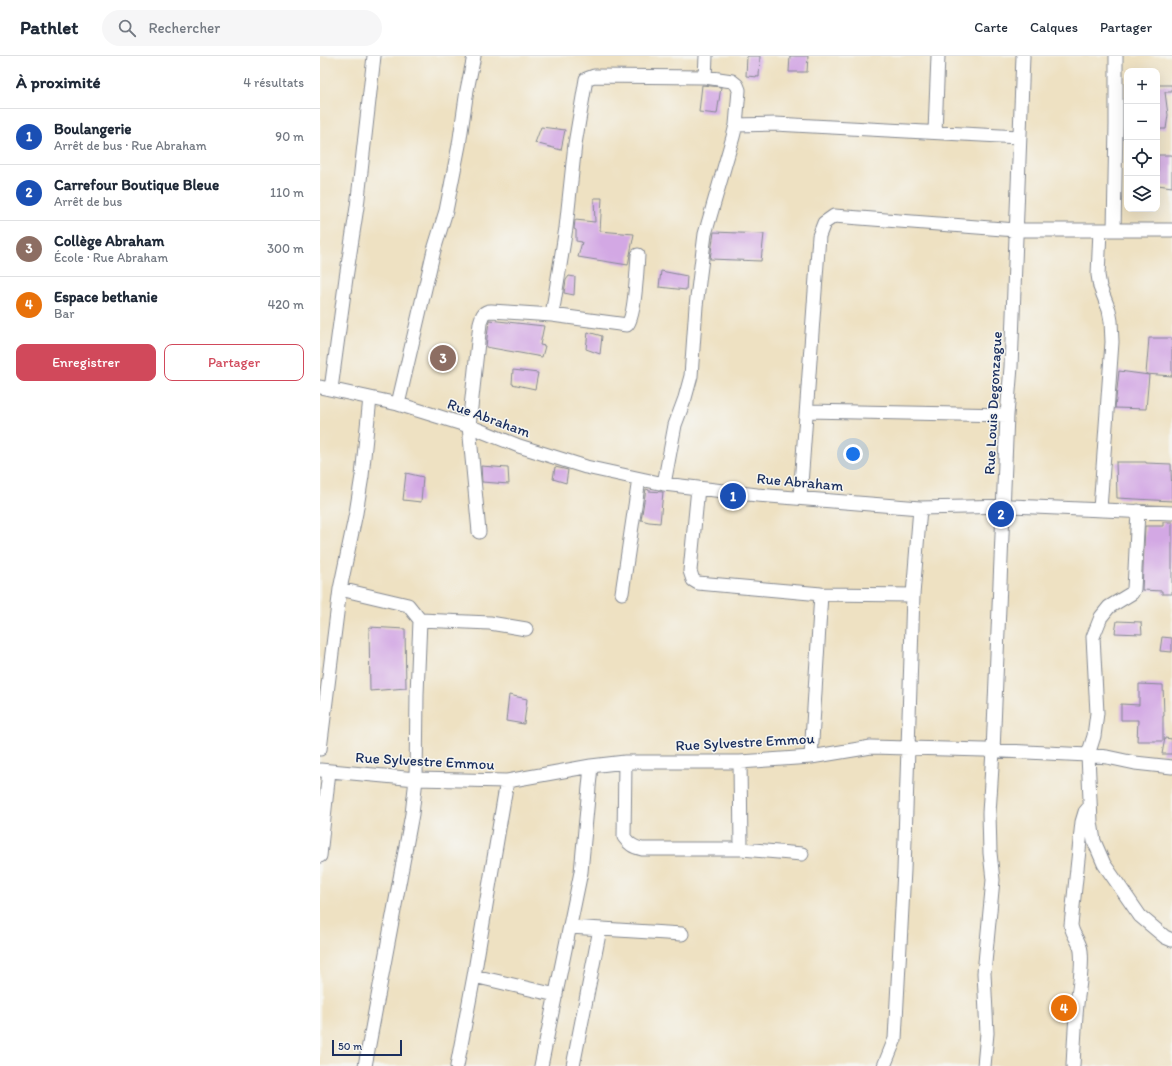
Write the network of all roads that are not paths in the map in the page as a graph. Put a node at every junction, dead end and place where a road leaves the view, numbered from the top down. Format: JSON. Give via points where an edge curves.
{"nodes":[{"id":1,"x":374,"y":56,"type":"edge"},
{"id":2,"x":474,"y":56,"type":"edge"},
{"id":3,"x":706,"y":56,"type":"edge"},
{"id":4,"x":938,"y":56,"type":"edge"},
{"id":5,"x":1023,"y":56,"type":"edge"},
{"id":6,"x":1116,"y":56,"type":"edge"},
{"id":7,"x":705,"y":78,"type":"junction"},
{"id":8,"x":736,"y":125,"type":"junction"},
{"id":9,"x":935,"y":132,"type":"junction"},
{"id":10,"x":1019,"y":137,"type":"junction"},
{"id":11,"x":1016,"y":230,"type":"junction"},
{"id":12,"x":1100,"y":230,"type":"junction"},
{"id":13,"x":1114,"y":230,"type":"junction"},
{"id":14,"x":1172,"y":230,"type":"edge"},
{"id":15,"x":638,"y":255,"type":"dead end"},
{"id":16,"x":552,"y":315,"type":"junction"},
{"id":17,"x":326,"y":388,"type":"edge"},
{"id":18,"x":370,"y":398,"type":"junction"},
{"id":19,"x":398,"y":404,"type":"junction"},
{"id":20,"x":806,"y":411,"type":"junction"},
{"id":21,"x":1007,"y":415,"type":"junction"},
{"id":22,"x":469,"y":426,"type":"junction"},
{"id":23,"x":639,"y":479,"type":"junction"},
{"id":24,"x":664,"y":484,"type":"junction"},
{"id":25,"x":698,"y":488,"type":"junction"},
{"id":26,"x":800,"y":498,"type":"junction"},
{"id":27,"x":1004,"y":506,"type":"junction"},
{"id":28,"x":920,"y":508,"type":"junction"},
{"id":29,"x":1100,"y":509,"type":"junction"},
{"id":30,"x":1138,"y":511,"type":"junction"},
{"id":31,"x":1172,"y":513,"type":"edge"},
{"id":32,"x":479,"y":532,"type":"dead end"},
{"id":33,"x":340,"y":589,"type":"junction"},
{"id":34,"x":622,"y":593,"type":"dead end"},
{"id":35,"x":821,"y":594,"type":"junction"},
{"id":36,"x":913,"y":595,"type":"junction"},
{"id":37,"x":420,"y":620,"type":"junction"},
{"id":38,"x":526,"y":629,"type":"dead end"},
{"id":39,"x":320,"y":749,"type":"edge"},
{"id":40,"x":908,"y":749,"type":"junction"},
{"id":41,"x":993,"y":751,"type":"junction"},
{"id":42,"x":1088,"y":755,"type":"junction"},
{"id":43,"x":811,"y":757,"type":"junction"},
{"id":44,"x":625,"y":762,"type":"junction"},
{"id":45,"x":740,"y":762,"type":"junction"},
{"id":46,"x":591,"y":766,"type":"junction"},
{"id":47,"x":1172,"y":767,"type":"edge"},
{"id":48,"x":324,"y":771,"type":"edge"},
{"id":49,"x":416,"y":779,"type":"junction"},
{"id":50,"x":508,"y":782,"type":"junction"},
{"id":51,"x":1090,"y":804,"type":"junction"},
{"id":52,"x":741,"y":849,"type":"junction"},
{"id":53,"x":802,"y":854,"type":"dead end"},
{"id":54,"x":320,"y":856,"type":"edge"},
{"id":55,"x":570,"y":927,"type":"junction"},
{"id":56,"x":600,"y":929,"type":"junction"},
{"id":57,"x":682,"y":934,"type":"dead end"},
{"id":58,"x":1172,"y":940,"type":"edge"},
{"id":59,"x":474,"y":976,"type":"junction"},
{"id":60,"x":556,"y":995,"type":"junction"},
{"id":61,"x":365,"y":1066,"type":"edge"},
{"id":62,"x":457,"y":1066,"type":"edge"},
{"id":63,"x":541,"y":1066,"type":"edge"},
{"id":64,"x":573,"y":1066,"type":"edge"},
{"id":65,"x":884,"y":1066,"type":"edge"},
{"id":66,"x":984,"y":1066,"type":"edge"},
{"id":67,"x":1073,"y":1066,"type":"edge"}],
"edges":[{"from":1,"to":17,"type":"street","via":[[357,207]]},
{"from":2,"to":19,"type":"street","via":[[446,211],[434,250]]},
{"from":3,"to":7,"type":"street"},
{"from":4,"to":9,"type":"street"},
{"from":5,"to":10,"type":"street","name":"Rue Louis Degonzague"},
{"from":6,"to":13,"type":"street"},
{"from":7,"to":8,"type":"street","via":[[732,81],[736,85],[739,90]]},
{"from":7,"to":16,"type":"street","via":[[594,76],[586,79]]},
{"from":8,"to":9,"type":"street","via":[[775,124]]},
{"from":8,"to":24,"type":"street","via":[[705,234],[691,376],[675,425]]},
{"from":9,"to":10,"type":"street"},
{"from":10,"to":11,"type":"street","name":"Rue Louis Degonzague"},
{"from":11,"to":12,"type":"street"},
{"from":11,"to":20,"type":"street","via":[[834,216],[824,223],[819,236]]},
{"from":11,"to":21,"type":"street","name":"Rue Louis Degonzague"},
{"from":12,"to":13,"type":"street"},
{"from":12,"to":29,"type":"street","via":[[1098,275],[1109,310],[1112,342]]},
{"from":13,"to":14,"type":"street"},
{"from":15,"to":16,"type":"street","via":[[630,323],[627,325]]},
{"from":16,"to":22,"type":"street","via":[[491,311],[483,314]]},
{"from":17,"to":18,"type":"street","name":"Rue Abraham"},
{"from":18,"to":19,"type":"street","name":"Rue Abraham"},
{"from":18,"to":33,"type":"street","via":[[362,476]]},
{"from":19,"to":22,"type":"street","name":"Rue Abraham"},
{"from":20,"to":21,"type":"street"},
{"from":20,"to":26,"type":"street"},
{"from":21,"to":27,"type":"street","name":"Rue Louis Degonzague"},
{"from":22,"to":23,"type":"street","name":"Rue Abraham","via":[[556,458]]},
{"from":22,"to":32,"type":"street"},
{"from":23,"to":24,"type":"street","name":"Rue Abraham"},
{"from":23,"to":34,"type":"street"},
{"from":24,"to":25,"type":"street","name":"Rue Abraham"},
{"from":25,"to":26,"type":"street","name":"Rue Abraham"},
{"from":25,"to":35,"type":"street","via":[[690,572],[693,580],[698,583]]},
{"from":26,"to":28,"type":"street","name":"Rue Abraham"},
{"from":27,"to":28,"type":"street","name":"Rue Abraham"},
{"from":27,"to":29,"type":"street","name":"Rue Abraham"},
{"from":27,"to":41,"type":"street","name":"Rue Louis Degonzague"},
{"from":28,"to":36,"type":"street"},
{"from":29,"to":30,"type":"street","name":"Rue Abraham"},
{"from":30,"to":31,"type":"street","name":"Rue Abraham"},
{"from":30,"to":42,"type":"street","via":[[1134,589],[1132,593],[1109,607],[1101,617],[1093,637],[1097,713]]},
{"from":33,"to":37,"type":"street","via":[[408,604]]},
{"from":33,"to":39,"type":"street"},
{"from":35,"to":36,"type":"street"},
{"from":35,"to":43,"type":"street"},
{"from":36,"to":40,"type":"street"},
{"from":37,"to":38,"type":"street","via":[[484,622]]},
{"from":37,"to":49,"type":"street"},
{"from":40,"to":41,"type":"street","name":"Rue Sylvestre Emmou"},
{"from":40,"to":43,"type":"street","name":"Rue Sylvestre Emmou","via":[[871,747]]},
{"from":40,"to":65,"type":"street","via":[[895,1039]]},
{"from":41,"to":42,"type":"street","name":"Rue Sylvestre Emmou"},
{"from":41,"to":66,"type":"street","name":"Rue Louis Degonzague","via":[[989,813],[993,880],[984,973],[987,1033]]},
{"from":42,"to":47,"type":"street","name":"Rue Sylvestre Emmou","via":[[1135,764]]},
{"from":42,"to":51,"type":"street"},
{"from":43,"to":45,"type":"street","name":"Rue Sylvestre Emmou"},
{"from":44,"to":45,"type":"street","name":"Rue Sylvestre Emmou"},
{"from":44,"to":46,"type":"street","name":"Rue Sylvestre Emmou"},
{"from":44,"to":52,"type":"street","via":[[624,837],[628,843],[642,849]]},
{"from":45,"to":52,"type":"street"},
{"from":46,"to":50,"type":"street","name":"Rue Sylvestre Emmou"},
{"from":46,"to":55,"type":"street","via":[[581,872]]},
{"from":48,"to":49,"type":"street","name":"Rue Sylvestre Emmou"},
{"from":48,"to":54,"type":"street"},
{"from":49,"to":50,"type":"street","name":"Rue Sylvestre Emmou"},
{"from":49,"to":61,"type":"street","via":[[404,864]]},
{"from":50,"to":59,"type":"street"},
{"from":51,"to":58,"type":"street","via":[[1094,841],[1104,864],[1140,916]]},
{"from":51,"to":67,"type":"street","via":[[1082,822],[1071,925],[1071,932],[1081,950]]},
{"from":52,"to":53,"type":"street"},
{"from":55,"to":56,"type":"street"},
{"from":55,"to":60,"type":"street"},
{"from":56,"to":57,"type":"street"},
{"from":56,"to":64,"type":"street"},
{"from":59,"to":60,"type":"street"},
{"from":59,"to":62,"type":"street"},
{"from":60,"to":63,"type":"street"}]}
